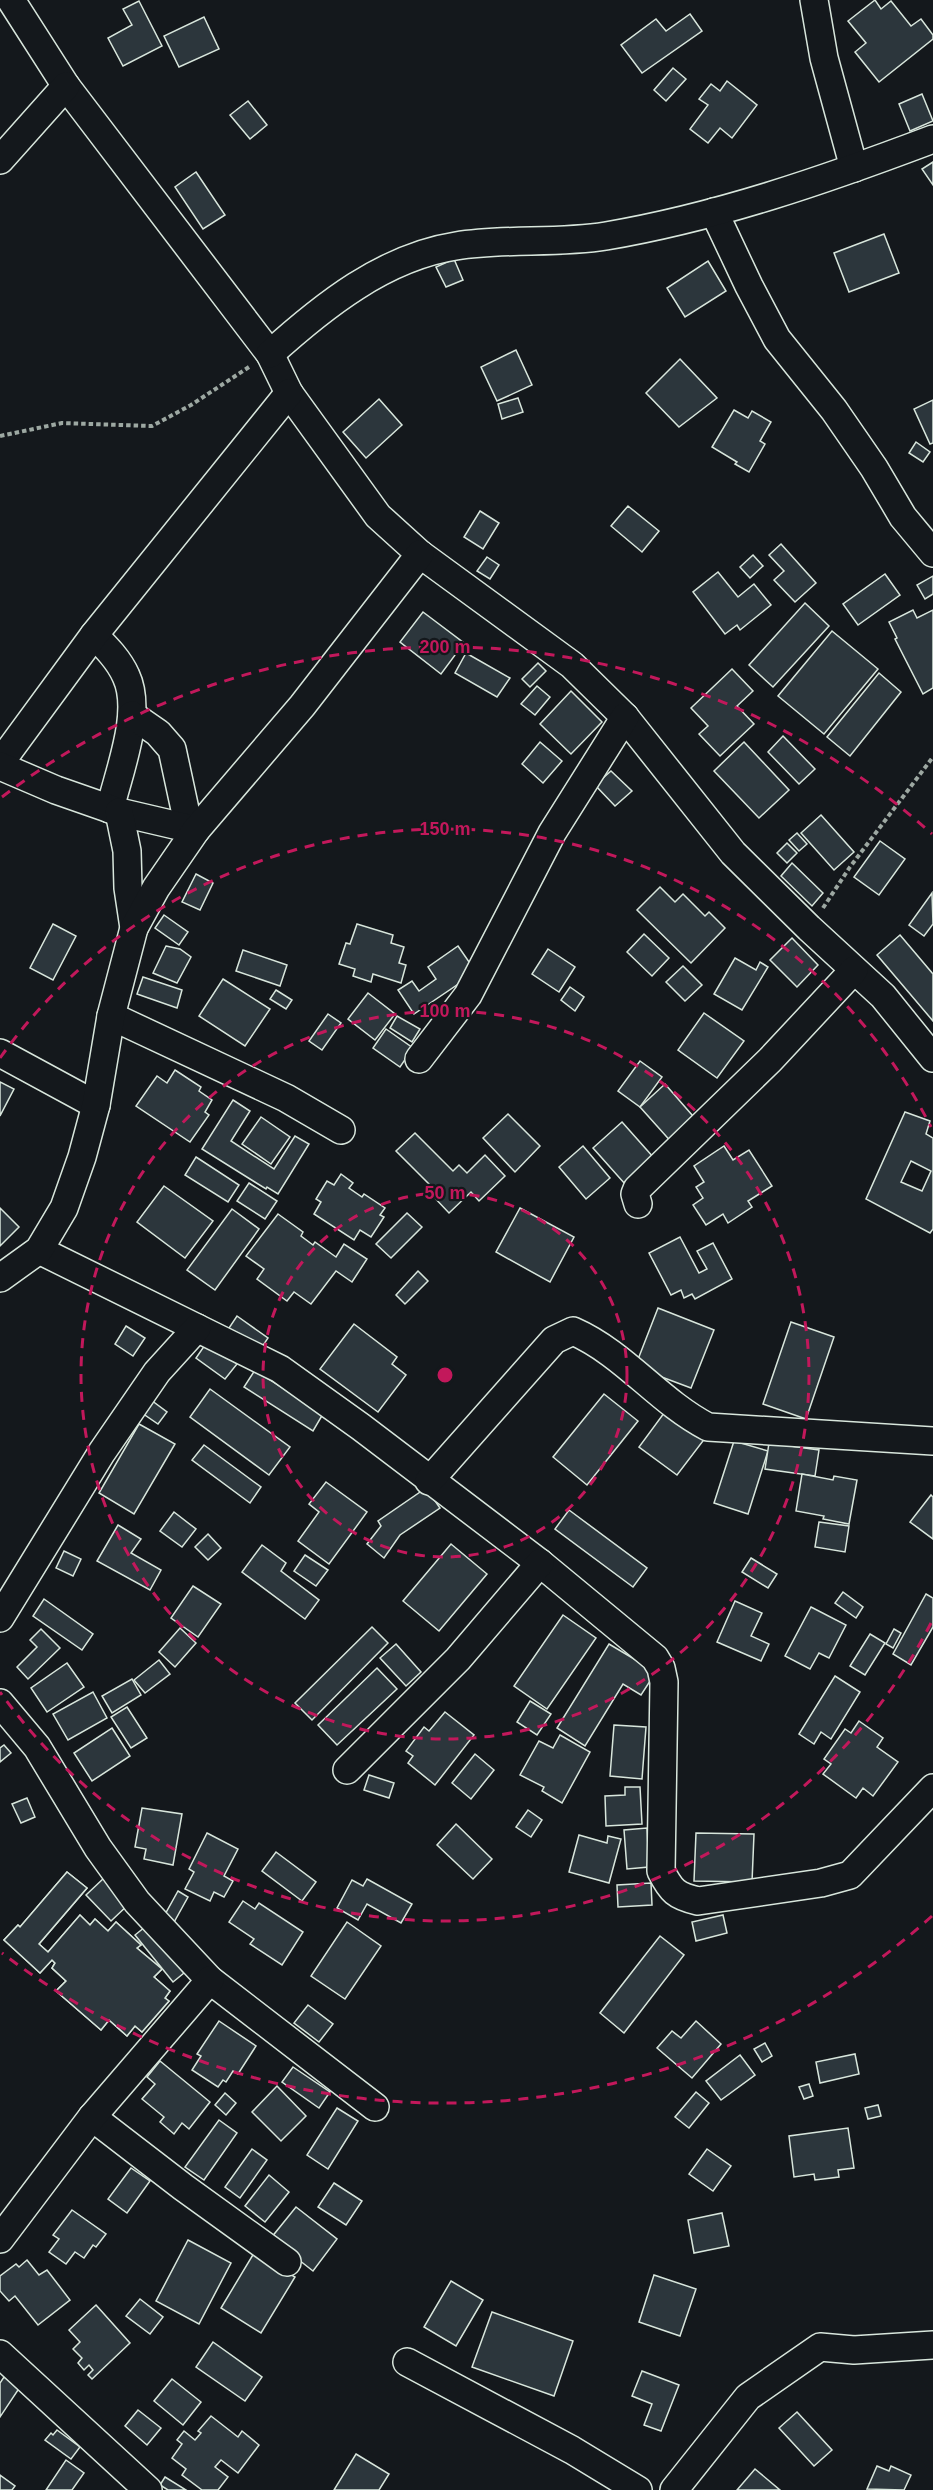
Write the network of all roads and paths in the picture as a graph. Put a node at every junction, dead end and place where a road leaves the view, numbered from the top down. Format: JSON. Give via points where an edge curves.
{"nodes":[{"id":1,"x":11,"y":0,"type":"edge"},
{"id":2,"x":814,"y":0,"type":"edge"},
{"id":3,"x":66,"y":86,"type":"junction"},
{"id":4,"x":933,"y":139,"type":"edge"},
{"id":5,"x":0,"y":160,"type":"edge"},
{"id":6,"x":854,"y":168,"type":"junction"},
{"id":7,"x":714,"y":212,"type":"junction"},
{"id":8,"x":270,"y":354,"type":"junction"},
{"id":9,"x":289,"y":393,"type":"junction"},
{"id":10,"x":0,"y":436,"type":"edge"},
{"id":11,"x":933,"y":553,"type":"edge"},
{"id":12,"x":420,"y":554,"type":"junction"},
{"id":13,"x":94,"y":635,"type":"junction"},
{"id":14,"x":132,"y":715,"type":"junction"},
{"id":15,"x":625,"y":717,"type":"junction"},
{"id":16,"x":933,"y":757,"type":"edge"},
{"id":17,"x":0,"y":765,"type":"edge"},
{"id":18,"x":115,"y":810,"type":"junction"},
{"id":19,"x":193,"y":829,"type":"junction"},
{"id":20,"x":134,"y":928,"type":"junction"},
{"id":21,"x":809,"y":928,"type":"junction"},
{"id":22,"x":854,"y":970,"type":"junction"},
{"id":23,"x":111,"y":1016,"type":"junction"},
{"id":24,"x":0,"y":1053,"type":"edge"},
{"id":25,"x":933,"y":1058,"type":"edge"},
{"id":26,"x":419,"y":1059,"type":"dead end"},
{"id":27,"x":96,"y":1105,"type":"junction"},
{"id":28,"x":341,"y":1130,"type":"dead end"},
{"id":29,"x":638,"y":1204,"type":"dead end"},
{"id":30,"x":39,"y":1250,"type":"junction"},
{"id":31,"x":0,"y":1278,"type":"edge"},
{"id":32,"x":197,"y":1328,"type":"junction"},
{"id":33,"x":933,"y":1441,"type":"edge"},
{"id":34,"x":429,"y":1481,"type":"junction"},
{"id":35,"x":540,"y":1563,"type":"junction"},
{"id":36,"x":0,"y":1618,"type":"edge"},
{"id":37,"x":0,"y":1703,"type":"edge"},
{"id":38,"x":346,"y":1770,"type":"dead end"},
{"id":39,"x":933,"y":1788,"type":"edge"},
{"id":40,"x":210,"y":1980,"type":"junction"},
{"id":41,"x":375,"y":2107,"type":"dead end"},
{"id":42,"x":92,"y":2117,"type":"junction"},
{"id":43,"x":0,"y":2239,"type":"edge"},
{"id":44,"x":287,"y":2262,"type":"dead end"},
{"id":45,"x":933,"y":2345,"type":"edge"},
{"id":46,"x":0,"y":2354,"type":"edge"},
{"id":47,"x":407,"y":2362,"type":"dead end"},
{"id":48,"x":148,"y":2490,"type":"edge"},
{"id":49,"x":638,"y":2490,"type":"edge"},
{"id":50,"x":674,"y":2490,"type":"edge"}],
"edges":[{"from":1,"to":3,"type":"street"},
{"from":2,"to":6,"type":"street","via":[[824,58]]},
{"from":3,"to":5,"type":"street"},
{"from":3,"to":8,"type":"street"},
{"from":4,"to":6,"type":"street"},
{"from":6,"to":7,"type":"street"},
{"from":7,"to":8,"type":"street","via":[[605,236],[456,246],[409,258],[311,317]]},
{"from":7,"to":11,"type":"street","via":[[777,339],[834,410],[903,517]]},
{"from":8,"to":9,"type":"street"},
{"from":8,"to":10,"type":"path","via":[[152,426],[62,423]]},
{"from":9,"to":12,"type":"street","via":[[378,516]]},
{"from":9,"to":13,"type":"street"},
{"from":12,"to":15,"type":"street","via":[[572,665]]},
{"from":12,"to":19,"type":"street","via":[[302,706]]},
{"from":13,"to":14,"type":"street","via":[[126,676]]},
{"from":13,"to":17,"type":"street"},
{"from":14,"to":18,"type":"street"},
{"from":14,"to":19,"type":"street","via":[[158,733],[172,749]]},
{"from":15,"to":21,"type":"street","via":[[733,853]]},
{"from":15,"to":26,"type":"street","via":[[552,832],[468,995]]},
{"from":16,"to":21,"type":"path"},
{"from":17,"to":18,"type":"street"},
{"from":18,"to":19,"type":"street"},
{"from":18,"to":20,"type":"street","via":[[127,851]]},
{"from":19,"to":20,"type":"street"},
{"from":20,"to":23,"type":"street"},
{"from":21,"to":22,"type":"street"},
{"from":22,"to":25,"type":"street","via":[[883,996]]},
{"from":22,"to":29,"type":"street","via":[[637,1189]]},
{"from":23,"to":27,"type":"street"},
{"from":23,"to":28,"type":"street","via":[[286,1098]]},
{"from":24,"to":27,"type":"street"},
{"from":27,"to":30,"type":"street","via":[[64,1208]]},
{"from":30,"to":31,"type":"street"},
{"from":30,"to":32,"type":"street"},
{"from":32,"to":34,"type":"street","via":[[280,1370]]},
{"from":32,"to":36,"type":"street","via":[[157,1372],[102,1452]]},
{"from":33,"to":34,"type":"street","via":[[708,1427],[686,1416],[610,1352],[573,1331],[554,1340]]},
{"from":34,"to":35,"type":"street"},
{"from":35,"to":38,"type":"street","via":[[458,1659]]},
{"from":35,"to":39,"type":"street","via":[[655,1658],[662,1668],[661,1871],[680,1897],[698,1901],[850,1875]]},
{"from":37,"to":40,"type":"street","via":[[37,1747],[98,1848],[137,1902]]},
{"from":40,"to":41,"type":"street"},
{"from":40,"to":42,"type":"street"},
{"from":42,"to":43,"type":"street"},
{"from":42,"to":44,"type":"street"},
{"from":45,"to":50,"type":"street","via":[[854,2350],[820,2347],[748,2397]]},
{"from":46,"to":48,"type":"street"},
{"from":47,"to":49,"type":"street"}]}
